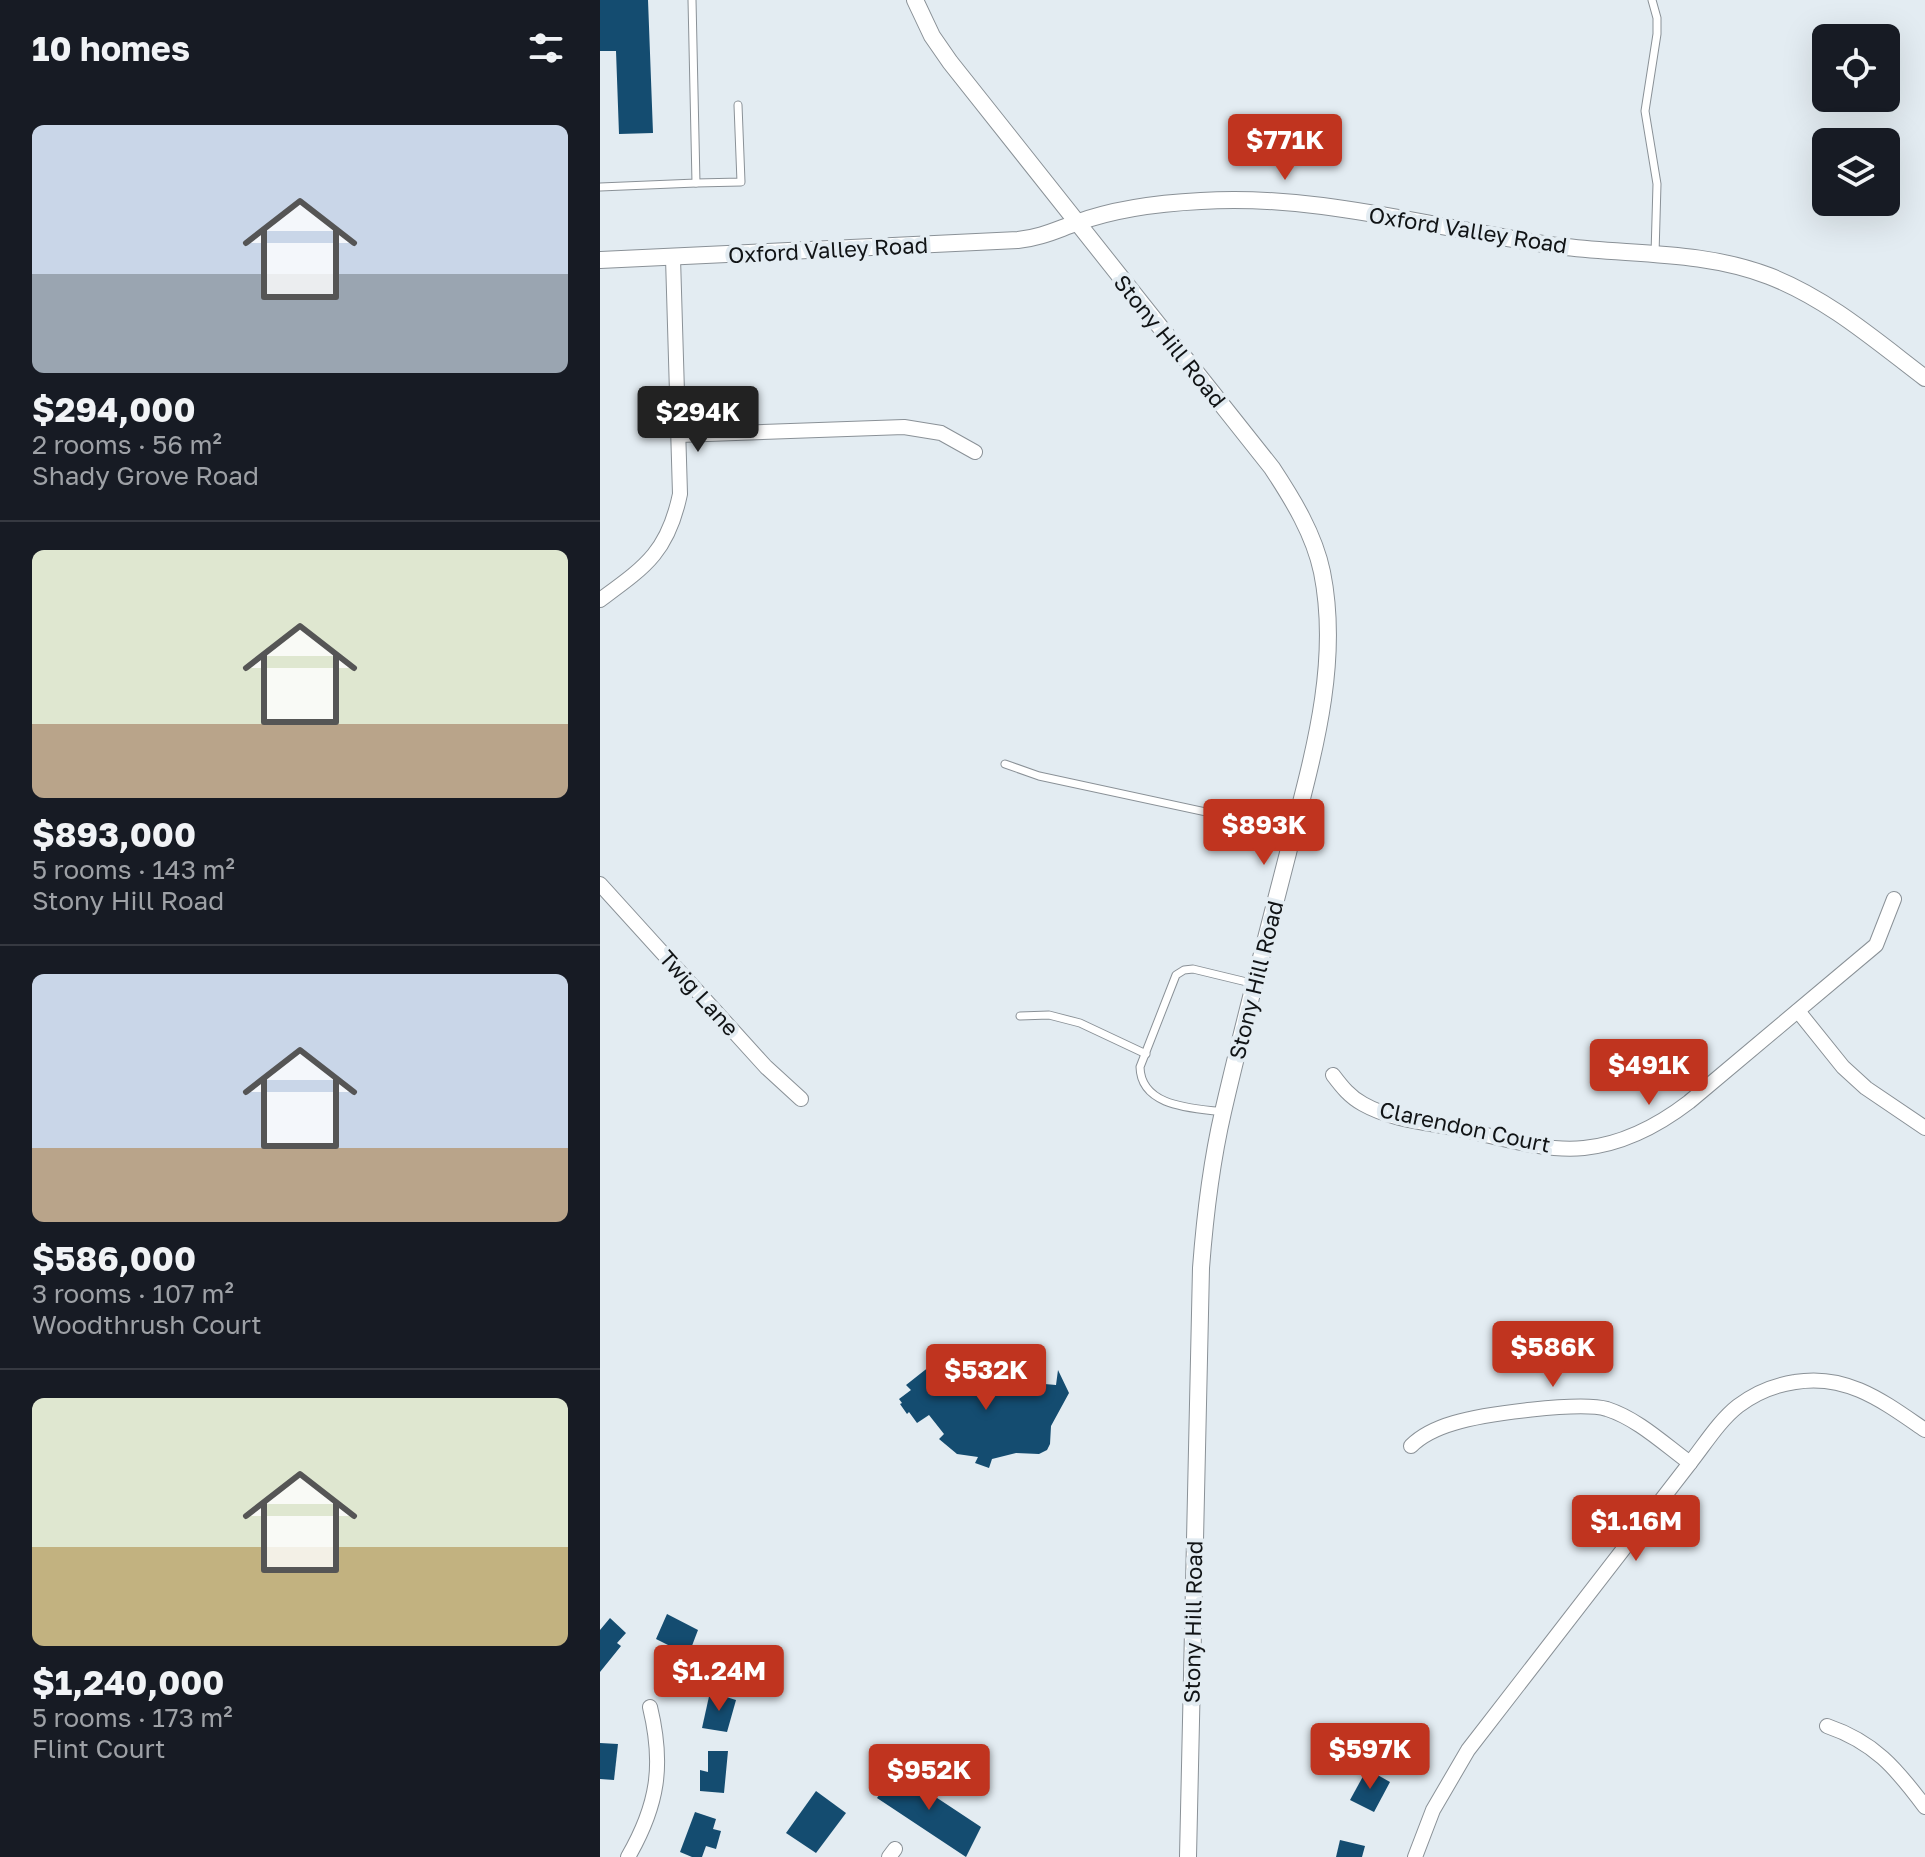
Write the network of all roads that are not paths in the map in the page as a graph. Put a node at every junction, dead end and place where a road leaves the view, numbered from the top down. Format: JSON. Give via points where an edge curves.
{"nodes":[{"id":1,"x":692,"y":0,"type":"edge"},
{"id":2,"x":915,"y":0,"type":"edge"},
{"id":3,"x":1652,"y":0,"type":"edge"},
{"id":4,"x":738,"y":105,"type":"dead end"},
{"id":5,"x":696,"y":183,"type":"junction"},
{"id":6,"x":600,"y":187,"type":"edge"},
{"id":7,"x":1076,"y":223,"type":"junction"},
{"id":8,"x":1655,"y":254,"type":"junction"},
{"id":9,"x":673,"y":258,"type":"junction"},
{"id":10,"x":600,"y":260,"type":"edge"},
{"id":11,"x":1925,"y":378,"type":"edge"},
{"id":12,"x":679,"y":435,"type":"junction"},
{"id":13,"x":975,"y":452,"type":"dead end"},
{"id":14,"x":600,"y":600,"type":"edge"},
{"id":15,"x":1005,"y":764,"type":"dead end"},
{"id":16,"x":1294,"y":831,"type":"junction"},
{"id":17,"x":600,"y":884,"type":"edge"},
{"id":18,"x":1894,"y":899,"type":"dead end"},
{"id":19,"x":1255,"y":984,"type":"junction"},
{"id":20,"x":1798,"y":1011,"type":"junction"},
{"id":21,"x":1020,"y":1016,"type":"dead end"},
{"id":22,"x":1146,"y":1054,"type":"junction"},
{"id":23,"x":1333,"y":1075,"type":"dead end"},
{"id":24,"x":801,"y":1099,"type":"dead end"},
{"id":25,"x":1223,"y":1112,"type":"junction"},
{"id":26,"x":1925,"y":1128,"type":"edge"},
{"id":27,"x":1925,"y":1430,"type":"edge"},
{"id":28,"x":1411,"y":1446,"type":"dead end"},
{"id":29,"x":1690,"y":1463,"type":"junction"},
{"id":30,"x":650,"y":1707,"type":"dead end"},
{"id":31,"x":1827,"y":1726,"type":"dead end"},
{"id":32,"x":1925,"y":1807,"type":"edge"},
{"id":33,"x":628,"y":1857,"type":"edge"},
{"id":34,"x":1188,"y":1857,"type":"edge"},
{"id":35,"x":1415,"y":1857,"type":"edge"}],
"edges":[{"from":1,"to":5,"type":"lane"},
{"from":2,"to":7,"type":"street","name":"Stony Hill Road","via":[[950,62]]},
{"from":3,"to":8,"type":"lane","via":[[1656,52],[1645,111],[1657,184]]},
{"from":4,"to":5,"type":"lane","via":[[741,182]]},
{"from":5,"to":6,"type":"lane"},
{"from":7,"to":8,"type":"street","name":"Oxford Valley Road","via":[[1165,204],[1249,200],[1317,206],[1566,247]]},
{"from":7,"to":9,"type":"street","name":"Oxford Valley Road","via":[[1018,240]]},
{"from":7,"to":16,"type":"street","name":"Stony Hill Road","via":[[1272,468],[1292,499],[1319,563],[1327,608],[1327,673]]},
{"from":8,"to":11,"type":"street","name":"Oxford Valley Road","via":[[1726,263],[1793,286],[1846,318]]},
{"from":9,"to":10,"type":"street","name":"Oxford Valley Road"},
{"from":9,"to":12,"type":"street"},
{"from":12,"to":13,"type":"street","via":[[904,427],[941,433]]},
{"from":12,"to":14,"type":"street","via":[[680,494],[673,524],[649,561]]},
{"from":15,"to":16,"type":"lane","via":[[1039,776]]},
{"from":16,"to":19,"type":"street","name":"Stony Hill Road"},
{"from":17,"to":24,"type":"street","name":"Twig Lane"},
{"from":18,"to":20,"type":"street","name":"Clarendon Court","via":[[1876,945]]},
{"from":19,"to":22,"type":"lane","via":[[1184,970],[1173,982]]},
{"from":19,"to":25,"type":"street","name":"Stony Hill Road"},
{"from":20,"to":23,"type":"street","name":"Clarendon Court","via":[[1666,1120],[1584,1148],[1542,1146],[1389,1115],[1363,1104]]},
{"from":20,"to":26,"type":"street","via":[[1843,1067]]},
{"from":21,"to":22,"type":"lane","via":[[1049,1015],[1080,1023]]},
{"from":22,"to":25,"type":"lane","via":[[1140,1080],[1153,1096]]},
{"from":25,"to":34,"type":"street","name":"Stony Hill Road","via":[[1208,1189],[1201,1268]]},
{"from":27,"to":29,"type":"street","via":[[1864,1390],[1810,1379],[1771,1388],[1738,1406]]},
{"from":28,"to":29,"type":"street","via":[[1457,1422],[1578,1405],[1627,1418]]},
{"from":29,"to":35,"type":"street","via":[[1468,1750],[1433,1810]]},
{"from":30,"to":33,"type":"street","via":[[658,1741],[656,1786],[642,1833]]},
{"from":31,"to":32,"type":"street","via":[[1876,1750]]}]}
